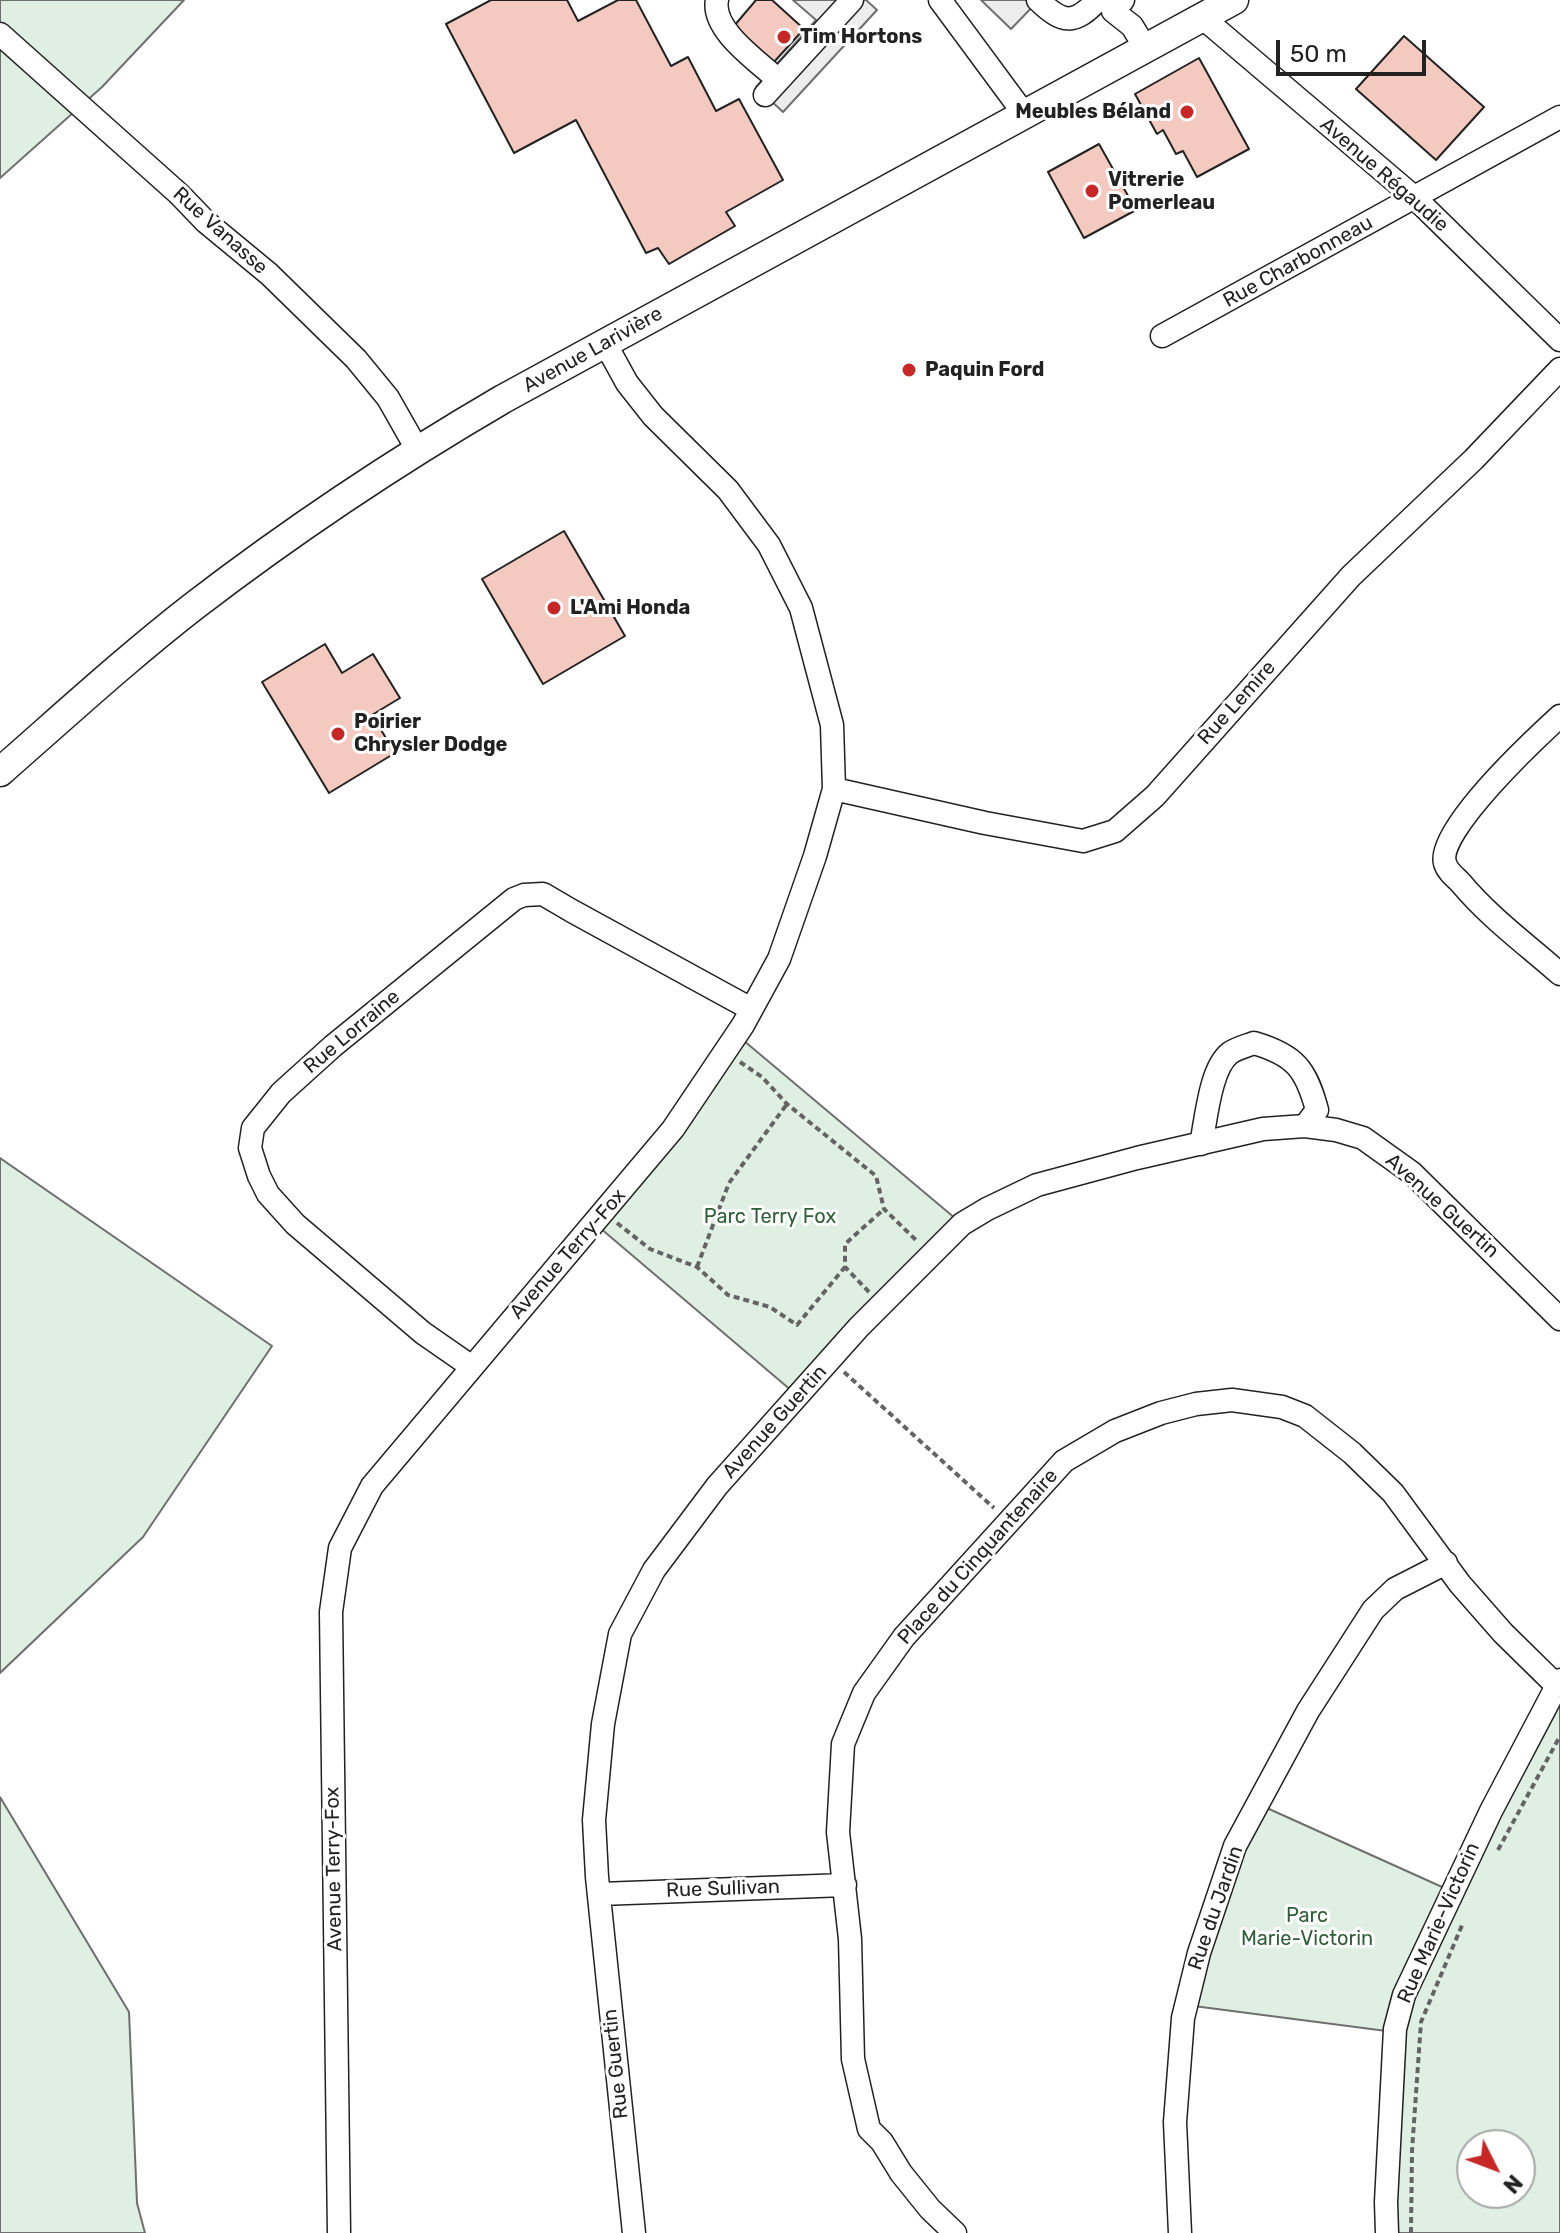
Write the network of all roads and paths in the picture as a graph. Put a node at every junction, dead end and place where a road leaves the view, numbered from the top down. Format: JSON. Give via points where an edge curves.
{"nodes":[{"id":1,"x":717,"y":0,"type":"edge"},
{"id":2,"x":852,"y":0,"type":"edge"},
{"id":3,"x":940,"y":0,"type":"edge"},
{"id":4,"x":1038,"y":0,"type":"edge"},
{"id":5,"x":1234,"y":0,"type":"edge"},
{"id":6,"x":1109,"y":3,"type":"edge"},
{"id":7,"x":1203,"y":18,"type":"junction"},
{"id":8,"x":0,"y":34,"type":"edge"},
{"id":9,"x":1146,"y":49,"type":"junction"},
{"id":10,"x":1025,"y":115,"type":"junction"},
{"id":11,"x":1560,"y":117,"type":"edge"},
{"id":12,"x":1415,"y":198,"type":"junction"},
{"id":13,"x":1162,"y":336,"type":"dead end"},
{"id":14,"x":1560,"y":340,"type":"edge"},
{"id":15,"x":605,"y":343,"type":"junction"},
{"id":16,"x":1560,"y":369,"type":"edge"},
{"id":17,"x":417,"y":449,"type":"junction"},
{"id":18,"x":1560,"y":716,"type":"edge"},
{"id":19,"x":0,"y":772,"type":"edge"},
{"id":20,"x":834,"y":789,"type":"junction"},
{"id":21,"x":1560,"y":974,"type":"edge"},
{"id":22,"x":751,"y":1009,"type":"junction"},
{"id":23,"x":725,"y":1051,"type":"junction"},
{"id":24,"x":787,"y":1104,"type":"junction"},
{"id":25,"x":1305,"y":1126,"type":"junction"},
{"id":26,"x":1201,"y":1144,"type":"junction"},
{"id":27,"x":884,"y":1209,"type":"junction"},
{"id":28,"x":602,"y":1212,"type":"junction"},
{"id":29,"x":931,"y":1254,"type":"junction"},
{"id":30,"x":697,"y":1267,"type":"junction"},
{"id":31,"x":845,"y":1267,"type":"junction"},
{"id":32,"x":881,"y":1306,"type":"junction"},
{"id":33,"x":1560,"y":1319,"type":"edge"},
{"id":34,"x":831,"y":1360,"type":"junction"},
{"id":35,"x":472,"y":1367,"type":"junction"},
{"id":36,"x":1008,"y":1520,"type":"junction"},
{"id":37,"x":1446,"y":1563,"type":"junction"},
{"id":38,"x":1559,"y":1683,"type":"edge"},
{"id":39,"x":1560,"y":1736,"type":"edge"},
{"id":40,"x":1497,"y":1852,"type":"dead end"},
{"id":41,"x":845,"y":1885,"type":"junction"},
{"id":42,"x":600,"y":1894,"type":"junction"},
{"id":43,"x":1464,"y":1921,"type":"dead end"},
{"id":44,"x":339,"y":2233,"type":"edge"},
{"id":45,"x":634,"y":2233,"type":"edge"},
{"id":46,"x":955,"y":2233,"type":"edge"},
{"id":47,"x":1180,"y":2233,"type":"edge"},
{"id":48,"x":1387,"y":2233,"type":"edge"},
{"id":49,"x":1411,"y":2233,"type":"edge"}],
"edges":[{"from":1,"to":2,"type":"street","via":[[719,23],[772,88]]},
{"from":3,"to":10,"type":"street"},
{"from":4,"to":6,"type":"street","via":[[1069,20]]},
{"from":5,"to":7,"type":"main road","name":"Avenue Larivière"},
{"from":6,"to":9,"type":"street"},
{"from":7,"to":9,"type":"main road","name":"Avenue Larivière"},
{"from":7,"to":12,"type":"street","name":"Avenue Régaudie"},
{"from":8,"to":17,"type":"street","name":"Rue Vanasse","via":[[269,274],[356,359],[388,398]]},
{"from":9,"to":10,"type":"main road","name":"Avenue Larivière"},
{"from":10,"to":15,"type":"main road","name":"Avenue Larivière"},
{"from":11,"to":12,"type":"street","name":"Rue Charbonneau"},
{"from":12,"to":13,"type":"street","name":"Rue Charbonneau"},
{"from":12,"to":14,"type":"street","name":"Avenue Régaudie"},
{"from":15,"to":17,"type":"main road","name":"Avenue Larivière"},
{"from":15,"to":20,"type":"street","name":"Avenue Terry-Fox","via":[[653,416],[728,490],[769,545],[801,608],[812,649],[832,725]]},
{"from":16,"to":20,"type":"street","name":"Rue Lemire","via":[[1351,576],[1155,796],[1115,831],[1083,841]]},
{"from":17,"to":19,"type":"main road","name":"Avenue Larivière","via":[[193,607]]},
{"from":18,"to":21,"type":"street","via":[[1461,819],[1443,854],[1445,867],[1480,906]]},
{"from":20,"to":22,"type":"street","name":"Avenue Terry-Fox","via":[[779,959]]},
{"from":22,"to":23,"type":"street","name":"Avenue Terry-Fox"},
{"from":22,"to":35,"type":"street","name":"Rue Lorraine","via":[[555,899],[524,895],[344,1037],[263,1113],[253,1128],[250,1148],[268,1194],[295,1224],[423,1333]]},
{"from":23,"to":24,"type":"path","via":[[762,1077]]},
{"from":23,"to":28,"type":"street","name":"Avenue Terry-Fox","via":[[673,1129]]},
{"from":24,"to":27,"type":"path","via":[[876,1176]]},
{"from":24,"to":30,"type":"path","via":[[729,1183]]},
{"from":25,"to":26,"type":"street","name":"Avenue Guertin","via":[[1263,1129]]},
{"from":25,"to":26,"type":"street","via":[[1317,1110],[1302,1069],[1289,1056],[1254,1043],[1229,1054],[1222,1064]]},
{"from":25,"to":33,"type":"street","name":"Avenue Guertin","via":[[1363,1138],[1412,1173]]},
{"from":26,"to":29,"type":"street","name":"Avenue Guertin","via":[[1037,1185],[962,1224]]},
{"from":27,"to":29,"type":"path"},
{"from":27,"to":31,"type":"path","via":[[845,1244]]},
{"from":28,"to":30,"type":"path","via":[[650,1249]]},
{"from":28,"to":35,"type":"street","name":"Avenue Terry-Fox"},
{"from":29,"to":32,"type":"street","name":"Avenue Guertin"},
{"from":30,"to":31,"type":"path","via":[[728,1295],[770,1307],[797,1325]]},
{"from":31,"to":32,"type":"path"},
{"from":32,"to":34,"type":"street","name":"Avenue Guertin"},
{"from":34,"to":36,"type":"path"},
{"from":34,"to":42,"type":"street","name":"Avenue Guertin","via":[[680,1533],[620,1634],[603,1724],[594,1820]]},
{"from":35,"to":44,"type":"street","name":"Avenue Terry-Fox","via":[[372,1486],[340,1548],[331,1612]]},
{"from":36,"to":37,"type":"street","name":"Place du Cinquantenaire","via":[[1064,1461],[1115,1431],[1161,1413],[1232,1400],[1282,1407],[1325,1430],[1393,1493]]},
{"from":36,"to":41,"type":"street","name":"Place du Cinquantenaire","via":[[904,1637],[849,1723],[838,1796]]},
{"from":37,"to":38,"type":"street","name":"Place du Cinquantenaire","via":[[1503,1633]]},
{"from":37,"to":47,"type":"street","name":"Rue du Jardin","via":[[1395,1589],[1373,1610],[1308,1711],[1235,1846],[1183,2018],[1175,2122]]},
{"from":38,"to":48,"type":"street","name":"Rue Marie-Victorin","via":[[1404,1995],[1395,2029]]},
{"from":39,"to":40,"type":"path"},
{"from":41,"to":42,"type":"street","name":"Rue Sullivan"},
{"from":41,"to":46,"type":"street","name":"Place du Cinquantenaire","via":[[853,2059],[869,2129]]},
{"from":42,"to":45,"type":"street","name":"Rue Guertin"},
{"from":43,"to":49,"type":"path","via":[[1421,2022]]}]}
